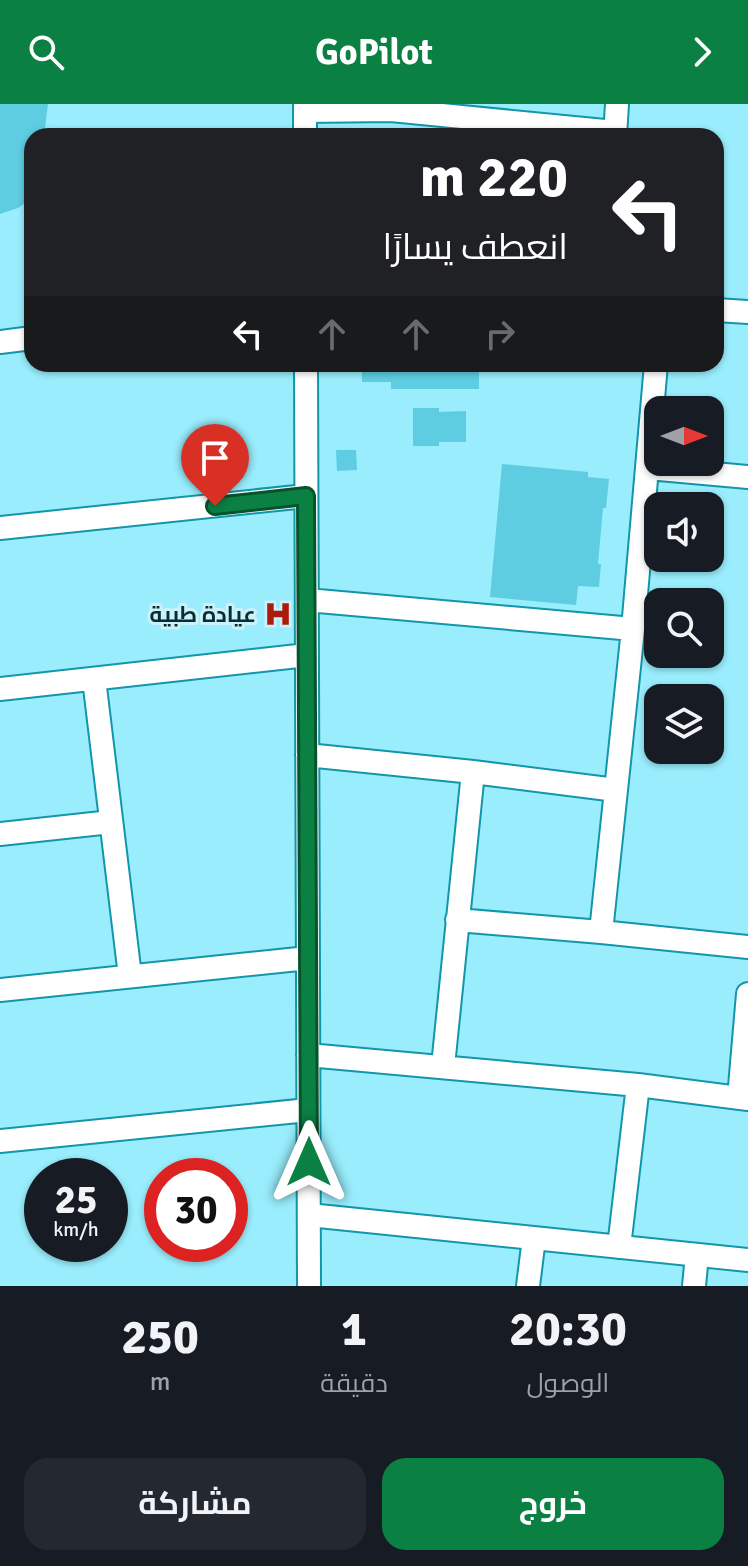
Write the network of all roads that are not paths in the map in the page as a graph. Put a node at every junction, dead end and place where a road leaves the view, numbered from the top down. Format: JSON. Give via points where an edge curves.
{"nodes":[{"id":1,"x":617,"y":104,"type":"edge"},
{"id":2,"x":305,"y":107,"type":"edge"},
{"id":3,"x":472,"y":111,"type":"edge"},
{"id":4,"x":305,"y":128,"type":"edge"},
{"id":5,"x":578,"y":128,"type":"edge"},
{"id":6,"x":615,"y":128,"type":"edge"},
{"id":7,"x":724,"y":310,"type":"edge"},
{"id":8,"x":748,"y":312,"type":"edge"},
{"id":9,"x":24,"y":339,"type":"edge"},
{"id":10,"x":0,"y":342,"type":"edge"},
{"id":11,"x":306,"y":372,"type":"edge"},
{"id":12,"x":655,"y":372,"type":"edge"},
{"id":13,"x":654,"y":396,"type":"edge"},
{"id":14,"x":724,"y":475,"type":"edge"},
{"id":15,"x":647,"y":476,"type":"edge"},
{"id":16,"x":748,"y":477,"type":"edge"},
{"id":17,"x":306,"y":496,"type":"junction"},
{"id":18,"x":0,"y":528,"type":"edge"},
{"id":19,"x":307,"y":600,"type":"junction"},
{"id":20,"x":633,"y":629,"type":"junction"},
{"id":21,"x":307,"y":655,"type":"junction"},
{"id":22,"x":94,"y":679,"type":"junction"},
{"id":23,"x":0,"y":689,"type":"edge"},
{"id":24,"x":307,"y":755,"type":"junction"},
{"id":25,"x":473,"y":772,"type":"junction"},
{"id":26,"x":616,"y":790,"type":"junction"},
{"id":27,"x":111,"y":822,"type":"junction"},
{"id":28,"x":0,"y":834,"type":"edge"},
{"id":29,"x":457,"y":920,"type":"junction"},
{"id":30,"x":601,"y":932,"type":"junction"},
{"id":31,"x":748,"y":947,"type":"edge"},
{"id":32,"x":308,"y":958,"type":"junction"},
{"id":33,"x":130,"y":976,"type":"junction"},
{"id":34,"x":0,"y":990,"type":"edge"},
{"id":35,"x":748,"y":994,"type":"edge"},
{"id":36,"x":308,"y":1055,"type":"junction"},
{"id":37,"x":443,"y":1066,"type":"junction"},
{"id":38,"x":638,"y":1085,"type":"junction"},
{"id":39,"x":744,"y":1098,"type":"edge"},
{"id":40,"x":308,"y":1110,"type":"junction"},
{"id":41,"x":0,"y":1141,"type":"edge"},
{"id":42,"x":309,"y":1215,"type":"junction"},
{"id":43,"x":534,"y":1238,"type":"junction"},
{"id":44,"x":619,"y":1247,"type":"junction"},
{"id":45,"x":697,"y":1255,"type":"junction"},
{"id":46,"x":748,"y":1260,"type":"edge"},
{"id":47,"x":309,"y":1286,"type":"edge"},
{"id":48,"x":528,"y":1286,"type":"edge"},
{"id":49,"x":694,"y":1286,"type":"edge"}],
"edges":[{"from":1,"to":6,"type":"street"},
{"from":2,"to":3,"type":"street"},
{"from":2,"to":4,"type":"street"},
{"from":3,"to":5,"type":"street"},
{"from":7,"to":8,"type":"street"},
{"from":9,"to":10,"type":"street"},
{"from":11,"to":17,"type":"street"},
{"from":12,"to":13,"type":"street"},
{"from":14,"to":16,"type":"street"},
{"from":15,"to":20,"type":"street"},
{"from":17,"to":18,"type":"street"},
{"from":17,"to":19,"type":"street"},
{"from":19,"to":20,"type":"street"},
{"from":19,"to":21,"type":"street"},
{"from":20,"to":26,"type":"street"},
{"from":21,"to":22,"type":"street"},
{"from":21,"to":24,"type":"street"},
{"from":22,"to":23,"type":"street"},
{"from":22,"to":27,"type":"street"},
{"from":24,"to":25,"type":"street"},
{"from":24,"to":32,"type":"street"},
{"from":25,"to":26,"type":"street"},
{"from":25,"to":29,"type":"street"},
{"from":26,"to":30,"type":"street"},
{"from":27,"to":28,"type":"street"},
{"from":27,"to":33,"type":"street"},
{"from":29,"to":30,"type":"street"},
{"from":29,"to":37,"type":"street"},
{"from":30,"to":31,"type":"street"},
{"from":32,"to":33,"type":"street"},
{"from":32,"to":36,"type":"street"},
{"from":33,"to":34,"type":"street"},
{"from":35,"to":39,"type":"street"},
{"from":36,"to":37,"type":"street"},
{"from":36,"to":40,"type":"street"},
{"from":37,"to":38,"type":"street"},
{"from":38,"to":39,"type":"street"},
{"from":38,"to":44,"type":"street"},
{"from":40,"to":41,"type":"street"},
{"from":40,"to":42,"type":"street"},
{"from":42,"to":43,"type":"street"},
{"from":42,"to":47,"type":"street"},
{"from":43,"to":44,"type":"street"},
{"from":43,"to":48,"type":"street"},
{"from":44,"to":45,"type":"street"},
{"from":45,"to":46,"type":"street"},
{"from":45,"to":49,"type":"street"}]}
